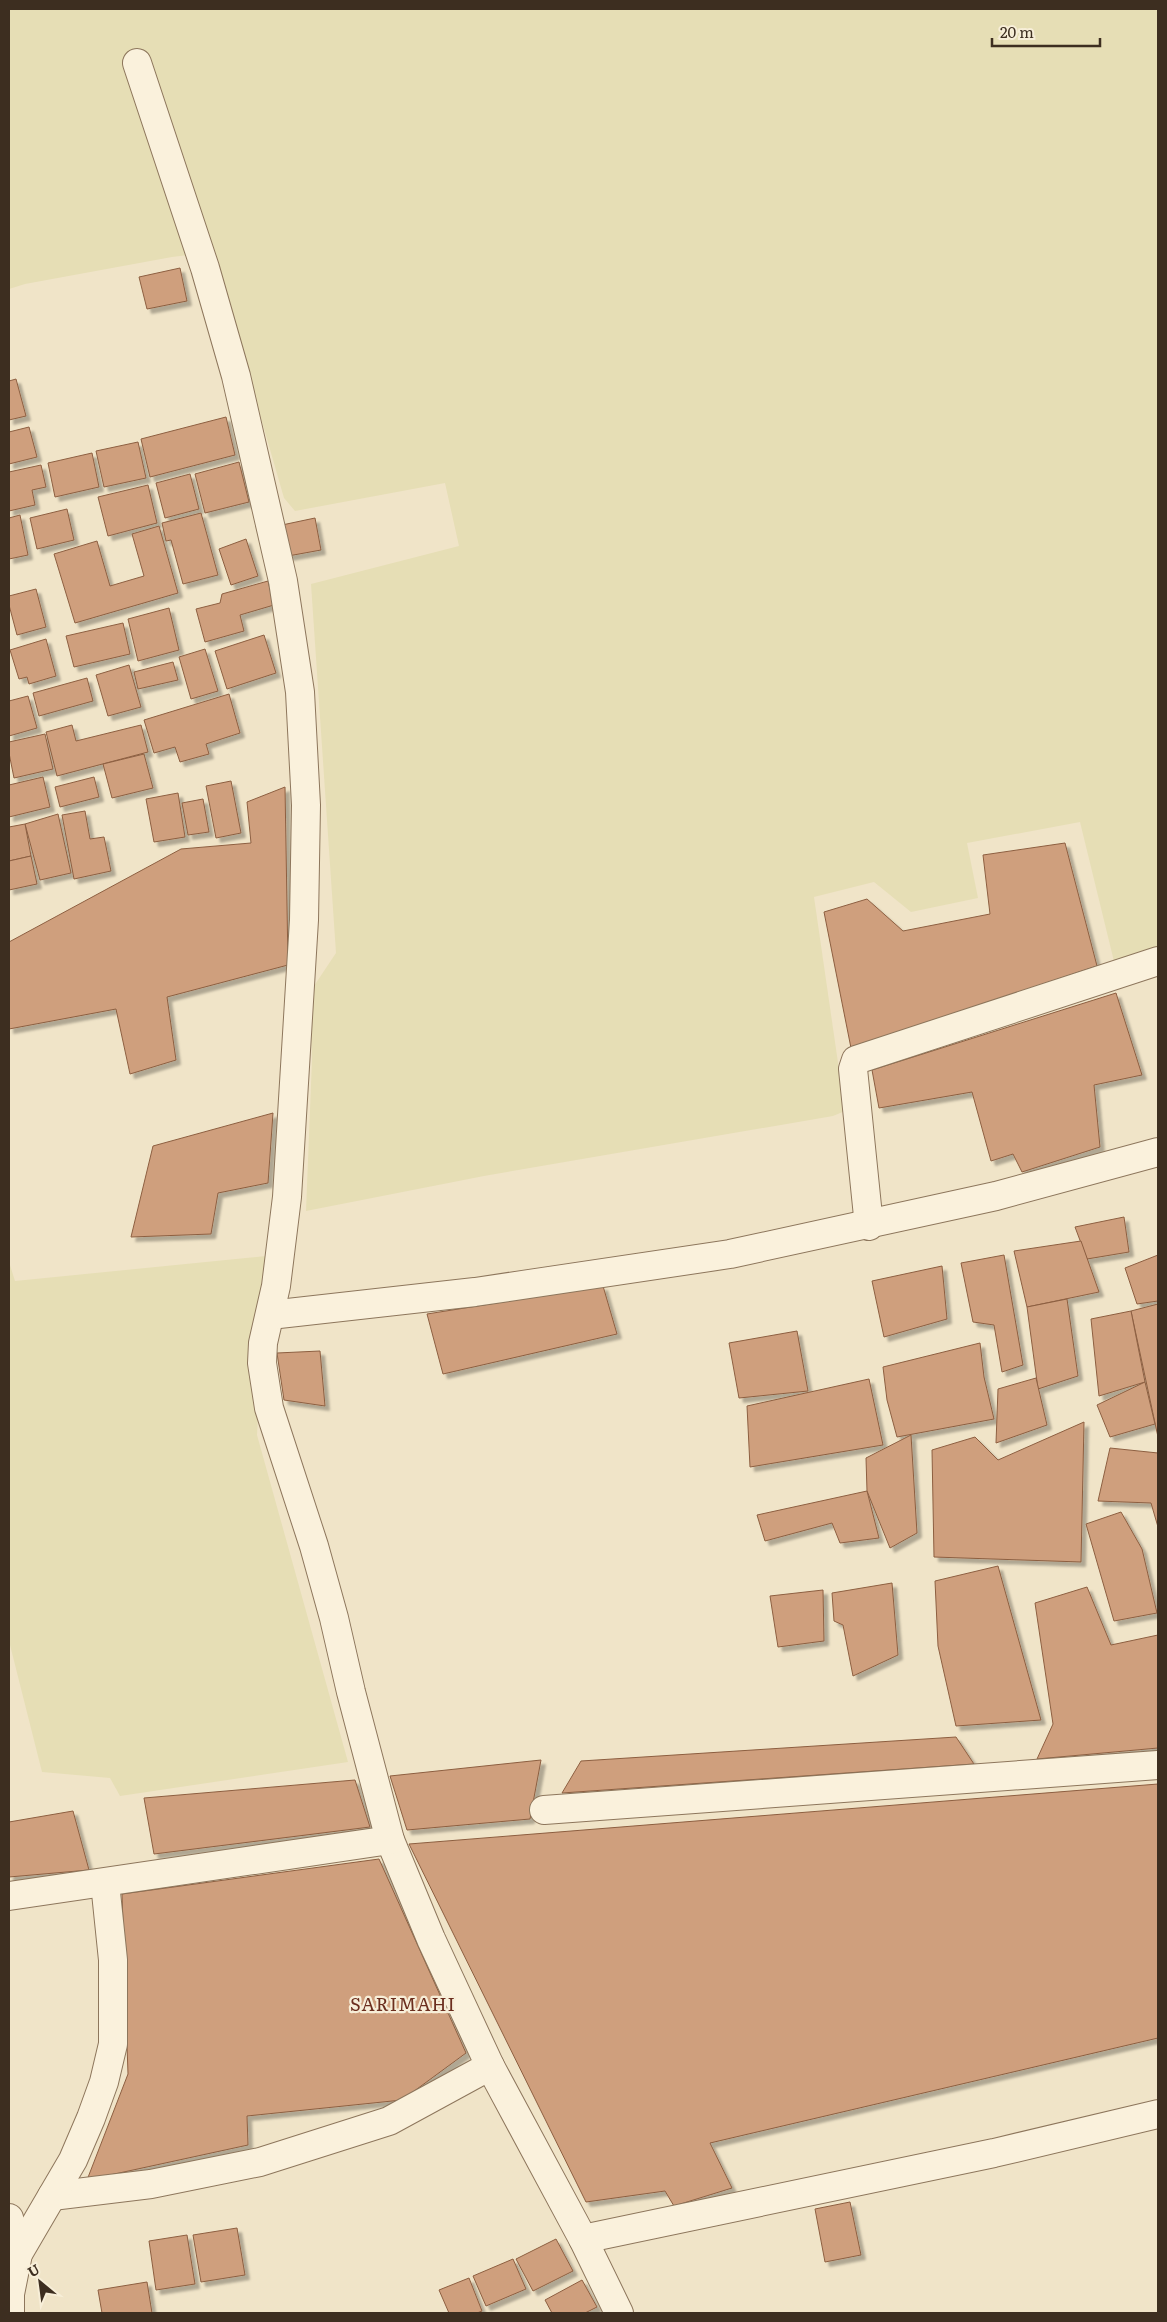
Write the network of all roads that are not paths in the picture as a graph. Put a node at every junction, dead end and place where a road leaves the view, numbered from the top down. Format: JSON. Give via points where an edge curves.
{"nodes":[{"id":1,"x":137,"y":63,"type":"dead end"},
{"id":2,"x":1158,"y":961,"type":"edge"},
{"id":3,"x":1158,"y":1152,"type":"edge"},
{"id":4,"x":869,"y":1226,"type":"junction"},
{"id":5,"x":270,"y":1316,"type":"junction"},
{"id":6,"x":1158,"y":1765,"type":"edge"},
{"id":7,"x":544,"y":1810,"type":"dead end"},
{"id":8,"x":390,"y":1840,"type":"junction"},
{"id":9,"x":105,"y":1883,"type":"junction"},
{"id":10,"x":9,"y":1896,"type":"edge"},
{"id":11,"x":490,"y":2066,"type":"junction"},
{"id":12,"x":1158,"y":2114,"type":"edge"},
{"id":13,"x":52,"y":2196,"type":"junction"},
{"id":14,"x":9,"y":2218,"type":"edge"},
{"id":15,"x":583,"y":2239,"type":"junction"},
{"id":16,"x":18,"y":2254,"type":"junction"},
{"id":17,"x":10,"y":2313,"type":"edge"},
{"id":18,"x":619,"y":2313,"type":"edge"}],
"edges":[{"from":1,"to":5,"type":"street","via":[[205,268],[236,376],[283,580],[300,692],[306,805],[301,996],[287,1197]]},
{"from":2,"to":4,"type":"street","via":[[855,1062],[853,1069]]},
{"from":3,"to":4,"type":"street"},
{"from":4,"to":5,"type":"street","via":[[730,1254],[475,1292]]},
{"from":5,"to":8,"type":"street","via":[[262,1363],[269,1408],[332,1609]]},
{"from":6,"to":7,"type":"street"},
{"from":8,"to":9,"type":"street"},
{"from":8,"to":11,"type":"street","via":[[431,1939]]},
{"from":9,"to":10,"type":"street"},
{"from":9,"to":13,"type":"street","via":[[113,1960],[113,2044],[91,2118],[73,2160]]},
{"from":11,"to":13,"type":"street","via":[[389,2121],[260,2162],[151,2184]]},
{"from":11,"to":15,"type":"street"},
{"from":12,"to":15,"type":"street","via":[[994,2153]]},
{"from":13,"to":16,"type":"street"},
{"from":14,"to":16,"type":"street"},
{"from":15,"to":18,"type":"street"},
{"from":16,"to":17,"type":"street","via":[[10,2294]]}]}
